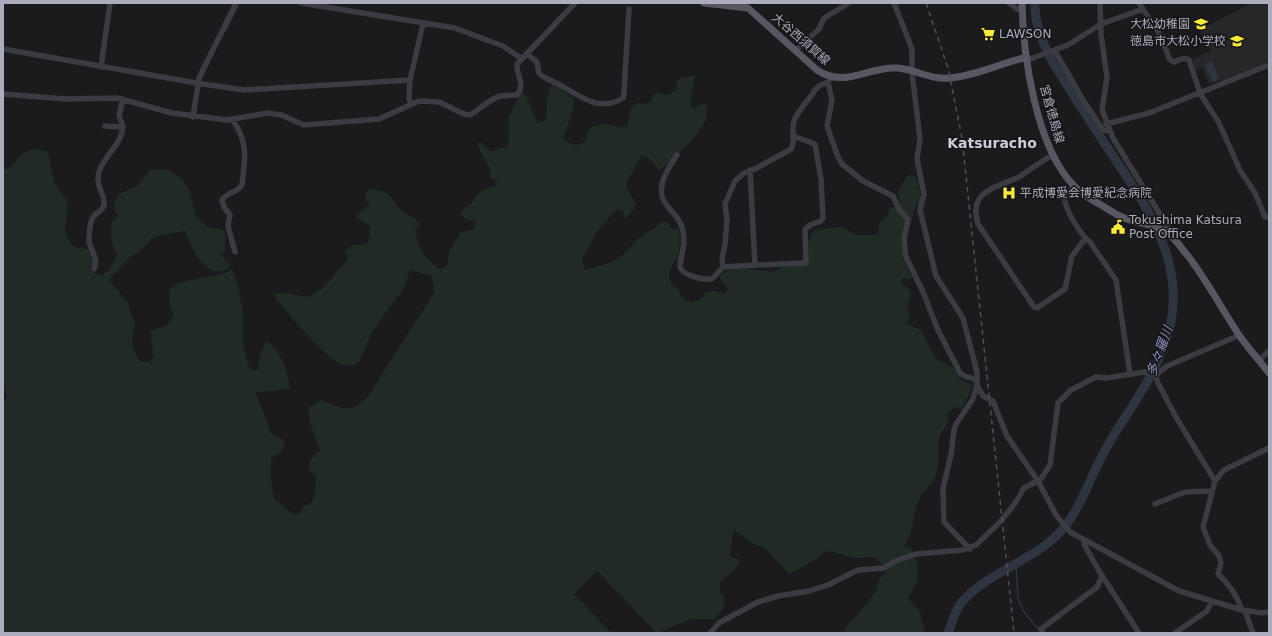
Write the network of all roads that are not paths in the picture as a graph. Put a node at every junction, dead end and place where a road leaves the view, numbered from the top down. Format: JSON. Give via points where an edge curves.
{"nodes":[{"id":1,"x":110,"y":3,"type":"edge"},
{"id":2,"x":236,"y":3,"type":"edge"},
{"id":3,"x":302,"y":3,"type":"edge"},
{"id":4,"x":575,"y":3,"type":"edge"},
{"id":5,"x":704,"y":3,"type":"edge"},
{"id":6,"x":849,"y":3,"type":"edge"},
{"id":7,"x":894,"y":3,"type":"edge"},
{"id":8,"x":1009,"y":3,"type":"edge"},
{"id":9,"x":1100,"y":3,"type":"edge"},
{"id":10,"x":1139,"y":3,"type":"edge"},
{"id":11,"x":1022,"y":6,"type":"edge"},
{"id":12,"x":629,"y":9,"type":"dead end"},
{"id":13,"x":1143,"y":9,"type":"junction"},
{"id":14,"x":423,"y":24,"type":"junction"},
{"id":15,"x":1100,"y":24,"type":"junction"},
{"id":16,"x":3,"y":49,"type":"edge"},
{"id":17,"x":795,"y":51,"type":"junction"},
{"id":18,"x":1054,"y":51,"type":"junction"},
{"id":19,"x":527,"y":54,"type":"junction"},
{"id":20,"x":1027,"y":57,"type":"junction"},
{"id":21,"x":522,"y":59,"type":"junction"},
{"id":22,"x":1269,"y":65,"type":"edge"},
{"id":23,"x":101,"y":66,"type":"junction"},
{"id":24,"x":912,"y":72,"type":"junction"},
{"id":25,"x":410,"y":80,"type":"junction"},
{"id":26,"x":829,"y":80,"type":"junction"},
{"id":27,"x":197,"y":84,"type":"junction"},
{"id":28,"x":1200,"y":93,"type":"junction"},
{"id":29,"x":3,"y":94,"type":"edge"},
{"id":30,"x":123,"y":99,"type":"junction"},
{"id":31,"x":411,"y":104,"type":"junction"},
{"id":32,"x":193,"y":117,"type":"junction"},
{"id":33,"x":232,"y":119,"type":"junction"},
{"id":34,"x":1106,"y":124,"type":"junction"},
{"id":35,"x":105,"y":126,"type":"dead end"},
{"id":36,"x":124,"y":127,"type":"junction"},
{"id":37,"x":1110,"y":131,"type":"junction"},
{"id":38,"x":792,"y":136,"type":"junction"},
{"id":39,"x":1053,"y":155,"type":"junction"},
{"id":40,"x":677,"y":156,"type":"dead end"},
{"id":41,"x":750,"y":170,"type":"junction"},
{"id":42,"x":1074,"y":186,"type":"junction"},
{"id":43,"x":1269,"y":216,"type":"edge"},
{"id":44,"x":1168,"y":233,"type":"junction"},
{"id":45,"x":1084,"y":239,"type":"junction"},
{"id":46,"x":235,"y":252,"type":"dead end"},
{"id":47,"x":755,"y":265,"type":"junction"},
{"id":48,"x":723,"y":267,"type":"junction"},
{"id":49,"x":94,"y":269,"type":"dead end"},
{"id":50,"x":1240,"y":335,"type":"junction"},
{"id":51,"x":1269,"y":351,"type":"edge"},
{"id":52,"x":1259,"y":360,"type":"junction"},
{"id":53,"x":1269,"y":373,"type":"edge"},
{"id":54,"x":1130,"y":374,"type":"junction"},
{"id":55,"x":1153,"y":374,"type":"junction"},
{"id":56,"x":977,"y":382,"type":"junction"},
{"id":57,"x":983,"y":396,"type":"junction"},
{"id":58,"x":973,"y":399,"type":"junction"},
{"id":59,"x":1269,"y":448,"type":"edge"},
{"id":60,"x":1038,"y":481,"type":"junction"},
{"id":61,"x":1215,"y":481,"type":"junction"},
{"id":62,"x":1212,"y":491,"type":"junction"},
{"id":63,"x":1155,"y":504,"type":"dead end"},
{"id":64,"x":1084,"y":540,"type":"junction"},
{"id":65,"x":970,"y":549,"type":"junction"},
{"id":66,"x":1102,"y":576,"type":"junction"},
{"id":67,"x":1212,"y":601,"type":"junction"},
{"id":68,"x":1243,"y":611,"type":"junction"},
{"id":69,"x":1269,"y":612,"type":"edge"},
{"id":70,"x":710,"y":633,"type":"edge"},
{"id":71,"x":1043,"y":633,"type":"edge"},
{"id":72,"x":1139,"y":633,"type":"edge"},
{"id":73,"x":1175,"y":633,"type":"edge"},
{"id":74,"x":1253,"y":633,"type":"edge"}],
"edges":[{"from":1,"to":23,"type":"street"},
{"from":2,"to":27,"type":"street"},
{"from":3,"to":14,"type":"street"},
{"from":4,"to":19,"type":"street"},
{"from":5,"to":17,"type":"main road","name":"大谷西須賀線","via":[[748,8]]},
{"from":6,"to":17,"type":"street","via":[[824,18],[820,29]]},
{"from":7,"to":24,"type":"street","via":[[912,49]]},
{"from":8,"to":11,"type":"street","via":[[1017,9]]},
{"from":9,"to":15,"type":"street"},
{"from":10,"to":13,"type":"street"},
{"from":11,"to":20,"type":"main road","name":"宮倉徳島線"},
{"from":12,"to":19,"type":"street","via":[[624,92],[623,98],[617,102],[595,104],[575,95],[542,76],[537,62]]},
{"from":13,"to":15,"type":"street"},
{"from":13,"to":28,"type":"street","via":[[1160,33],[1170,60],[1189,60]]},
{"from":14,"to":21,"type":"street","via":[[455,28],[503,46]]},
{"from":14,"to":25,"type":"street"},
{"from":15,"to":18,"type":"street"},
{"from":15,"to":34,"type":"street","via":[[1107,77],[1102,110]]},
{"from":16,"to":23,"type":"street"},
{"from":17,"to":26,"type":"main road","name":"大谷西須賀線"},
{"from":18,"to":20,"type":"street","via":[[1030,59]]},
{"from":18,"to":37,"type":"street","via":[[1094,118],[1104,130]]},
{"from":19,"to":21,"type":"street"},
{"from":20,"to":24,"type":"main road","name":"大谷西須賀線","via":[[950,78],[933,78]]},
{"from":20,"to":39,"type":"main road","name":"宮倉徳島線","via":[[1044,133]]},
{"from":21,"to":31,"type":"street","via":[[517,64],[522,83],[517,95],[500,96],[470,115],[439,102],[419,101]]},
{"from":22,"to":28,"type":"street"},
{"from":23,"to":27,"type":"street"},
{"from":24,"to":26,"type":"main road","name":"大谷西須賀線","via":[[894,67]]},
{"from":24,"to":56,"type":"street","via":[[920,139],[917,159],[924,194],[920,210],[936,276],[963,318],[977,372]]},
{"from":25,"to":27,"type":"street","via":[[245,90]]},
{"from":25,"to":31,"type":"street"},
{"from":26,"to":38,"type":"street","via":[[815,90],[797,116]]},
{"from":26,"to":56,"type":"street","via":[[832,100],[827,126],[838,157],[842,164],[863,181],[896,200],[899,209],[908,220],[904,239],[906,257],[938,330],[960,373]]},
{"from":27,"to":32,"type":"street"},
{"from":28,"to":34,"type":"street","via":[[1149,113]]},
{"from":28,"to":43,"type":"street","via":[[1219,123],[1240,170],[1256,193],[1265,217]]},
{"from":29,"to":30,"type":"street","via":[[66,99]]},
{"from":30,"to":32,"type":"street"},
{"from":30,"to":36,"type":"street","via":[[119,115]]},
{"from":31,"to":33,"type":"street","via":[[386,116],[371,119],[304,125],[281,115],[268,113]]},
{"from":32,"to":33,"type":"street"},
{"from":33,"to":46,"type":"street","via":[[240,131],[244,144],[242,185],[222,200],[230,215],[228,226]]},
{"from":34,"to":37,"type":"street"},
{"from":35,"to":36,"type":"street"},
{"from":36,"to":49,"type":"street","via":[[120,140],[99,173],[97,184],[104,204],[103,209],[92,219],[89,240],[96,260]]},
{"from":37,"to":44,"type":"street","via":[[1169,229]]},
{"from":38,"to":41,"type":"street","via":[[794,143],[791,149]]},
{"from":38,"to":47,"type":"street","via":[[815,144],[821,180],[822,218],[805,229],[806,262]]},
{"from":39,"to":42,"type":"main road","name":"宮倉徳島線"},
{"from":39,"to":45,"type":"street","via":[[1018,177],[988,189],[977,204],[978,224],[1036,308],[1065,289],[1072,256]]},
{"from":40,"to":48,"type":"street","via":[[665,172],[662,193],[665,204],[677,217],[682,228],[684,244],[681,270],[685,274],[710,279]]},
{"from":41,"to":47,"type":"street"},
{"from":41,"to":48,"type":"street","via":[[737,178],[725,204]]},
{"from":42,"to":44,"type":"main road","name":"宮倉徳島線","via":[[1084,195],[1122,217]]},
{"from":42,"to":45,"type":"street","via":[[1064,201]]},
{"from":44,"to":50,"type":"main road","name":"宮倉徳島線","via":[[1199,270]]},
{"from":45,"to":54,"type":"street","via":[[1090,242],[1116,280]]},
{"from":47,"to":48,"type":"street"},
{"from":50,"to":52,"type":"main road","name":"宮倉徳島線"},
{"from":50,"to":55,"type":"street"},
{"from":51,"to":52,"type":"street"},
{"from":52,"to":53,"type":"main road","name":"宮倉徳島線"},
{"from":54,"to":55,"type":"street"},
{"from":54,"to":60,"type":"street","via":[[1096,377],[1070,390],[1058,403],[1050,465]]},
{"from":55,"to":61,"type":"street"},
{"from":56,"to":57,"type":"street"},
{"from":56,"to":58,"type":"street"},
{"from":57,"to":58,"type":"street"},
{"from":57,"to":60,"type":"street","via":[[993,401],[1007,436]]},
{"from":58,"to":65,"type":"street","via":[[954,430],[942,500],[946,525]]},
{"from":59,"to":61,"type":"street","via":[[1224,470]]},
{"from":60,"to":64,"type":"street","via":[[1062,523]]},
{"from":60,"to":65,"type":"street","via":[[1024,488],[993,531]]},
{"from":61,"to":62,"type":"street"},
{"from":62,"to":63,"type":"street","via":[[1185,492]]},
{"from":62,"to":68,"type":"street","via":[[1203,527],[1210,545],[1219,556],[1221,563],[1218,574],[1232,587]]},
{"from":64,"to":66,"type":"street"},
{"from":64,"to":67,"type":"street","via":[[1179,591]]},
{"from":65,"to":70,"type":"street","via":[[916,554],[895,561],[884,568],[858,570],[809,591],[758,602],[719,623]]},
{"from":66,"to":71,"type":"street","via":[[1097,587],[1041,629]]},
{"from":66,"to":72,"type":"street"},
{"from":67,"to":68,"type":"street"},
{"from":67,"to":73,"type":"street","via":[[1207,611]]},
{"from":68,"to":69,"type":"street"},
{"from":68,"to":74,"type":"street"}]}
